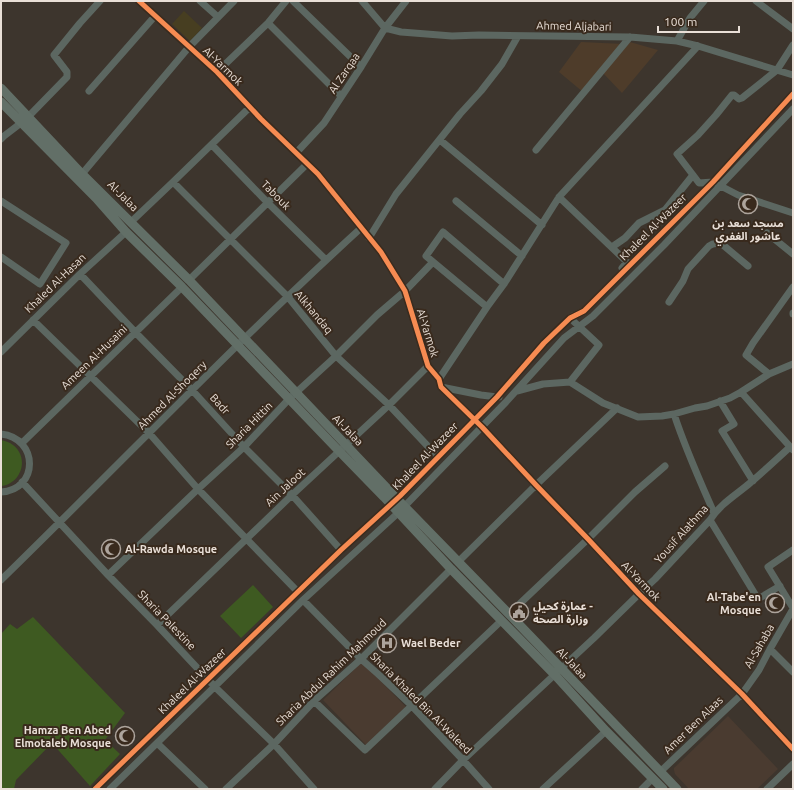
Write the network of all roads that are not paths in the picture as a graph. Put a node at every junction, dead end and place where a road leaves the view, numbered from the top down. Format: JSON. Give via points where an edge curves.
{"nodes":[{"id":1,"x":100,"y":1,"type":"edge"},
{"id":2,"x":139,"y":1,"type":"edge"},
{"id":3,"x":200,"y":1,"type":"edge"},
{"id":4,"x":234,"y":1,"type":"edge"},
{"id":5,"x":286,"y":1,"type":"edge"},
{"id":6,"x":293,"y":1,"type":"edge"},
{"id":7,"x":362,"y":1,"type":"edge"},
{"id":8,"x":406,"y":1,"type":"edge"},
{"id":9,"x":704,"y":1,"type":"edge"},
{"id":10,"x":756,"y":1,"type":"edge"},
{"id":11,"x":155,"y":16,"type":"junction"},
{"id":12,"x":218,"y":17,"type":"junction"},
{"id":13,"x":268,"y":23,"type":"junction"},
{"id":14,"x":385,"y":28,"type":"junction"},
{"id":15,"x":793,"y":29,"type":"edge"},
{"id":16,"x":518,"y":36,"type":"junction"},
{"id":17,"x":630,"y":37,"type":"junction"},
{"id":18,"x":677,"y":41,"type":"junction"},
{"id":19,"x":793,"y":45,"type":"edge"},
{"id":20,"x":698,"y":46,"type":"junction"},
{"id":21,"x":189,"y":47,"type":"junction"},
{"id":22,"x":361,"y":68,"type":"junction"},
{"id":23,"x":777,"y":70,"type":"junction"},
{"id":24,"x":217,"y":72,"type":"junction"},
{"id":25,"x":793,"y":75,"type":"edge"},
{"id":26,"x":1,"y":88,"type":"edge"},
{"id":27,"x":89,"y":91,"type":"dead end"},
{"id":28,"x":793,"y":94,"type":"edge"},
{"id":29,"x":341,"y":96,"type":"junction"},
{"id":30,"x":1,"y":102,"type":"edge"},
{"id":31,"x":250,"y":107,"type":"junction"},
{"id":32,"x":793,"y":110,"type":"edge"},
{"id":33,"x":25,"y":120,"type":"junction"},
{"id":34,"x":1,"y":139,"type":"edge"},
{"id":35,"x":440,"y":140,"type":"junction"},
{"id":36,"x":212,"y":145,"type":"junction"},
{"id":37,"x":536,"y":150,"type":"dead end"},
{"id":38,"x":296,"y":153,"type":"junction"},
{"id":39,"x":307,"y":164,"type":"junction"},
{"id":40,"x":82,"y":174,"type":"junction"},
{"id":41,"x":693,"y":175,"type":"junction"},
{"id":42,"x":173,"y":182,"type":"junction"},
{"id":43,"x":712,"y":182,"type":"junction"},
{"id":44,"x":720,"y":186,"type":"junction"},
{"id":45,"x":560,"y":197,"type":"junction"},
{"id":46,"x":1,"y":201,"type":"edge"},
{"id":47,"x":456,"y":201,"type":"dead end"},
{"id":48,"x":267,"y":202,"type":"junction"},
{"id":49,"x":793,"y":213,"type":"edge"},
{"id":50,"x":131,"y":222,"type":"junction"},
{"id":51,"x":542,"y":225,"type":"junction"},
{"id":52,"x":361,"y":228,"type":"junction"},
{"id":53,"x":126,"y":232,"type":"junction"},
{"id":54,"x":767,"y":232,"type":"dead end"},
{"id":55,"x":370,"y":238,"type":"junction"},
{"id":56,"x":229,"y":240,"type":"junction"},
{"id":57,"x":612,"y":247,"type":"junction"},
{"id":58,"x":793,"y":254,"type":"edge"},
{"id":59,"x":522,"y":256,"type":"junction"},
{"id":60,"x":1,"y":258,"type":"edge"},
{"id":61,"x":326,"y":260,"type":"junction"},
{"id":62,"x":433,"y":262,"type":"junction"},
{"id":63,"x":748,"y":266,"type":"dead end"},
{"id":64,"x":80,"y":274,"type":"junction"},
{"id":65,"x":189,"y":280,"type":"junction"},
{"id":66,"x":504,"y":284,"type":"junction"},
{"id":67,"x":182,"y":287,"type":"junction"},
{"id":68,"x":793,"y":287,"type":"edge"},
{"id":69,"x":405,"y":291,"type":"junction"},
{"id":70,"x":288,"y":297,"type":"junction"},
{"id":71,"x":669,"y":302,"type":"dead end"},
{"id":72,"x":488,"y":306,"type":"junction"},
{"id":73,"x":570,"y":318,"type":"junction"},
{"id":74,"x":33,"y":320,"type":"junction"},
{"id":75,"x":579,"y":326,"type":"junction"},
{"id":76,"x":135,"y":332,"type":"junction"},
{"id":77,"x":245,"y":339,"type":"junction"},
{"id":78,"x":237,"y":346,"type":"junction"},
{"id":79,"x":1,"y":352,"type":"edge"},
{"id":80,"x":336,"y":356,"type":"junction"},
{"id":81,"x":793,"y":364,"type":"edge"},
{"id":82,"x":428,"y":366,"type":"junction"},
{"id":83,"x":769,"y":374,"type":"junction"},
{"id":84,"x":90,"y":376,"type":"junction"},
{"id":85,"x":570,"y":382,"type":"junction"},
{"id":86,"x":440,"y":383,"type":"junction"},
{"id":87,"x":192,"y":390,"type":"junction"},
{"id":88,"x":516,"y":391,"type":"junction"},
{"id":89,"x":741,"y":392,"type":"junction"},
{"id":90,"x":293,"y":396,"type":"junction"},
{"id":91,"x":497,"y":397,"type":"junction"},
{"id":92,"x":720,"y":401,"type":"junction"},
{"id":93,"x":389,"y":405,"type":"junction"},
{"id":94,"x":617,"y":408,"type":"junction"},
{"id":95,"x":674,"y":414,"type":"junction"},
{"id":96,"x":474,"y":420,"type":"junction"},
{"id":97,"x":482,"y":427,"type":"junction"},
{"id":98,"x":149,"y":433,"type":"junction"},
{"id":99,"x":1,"y":434,"type":"edge"},
{"id":100,"x":22,"y":443,"type":"junction"},
{"id":101,"x":244,"y":447,"type":"junction"},
{"id":102,"x":342,"y":448,"type":"junction"},
{"id":103,"x":792,"y":449,"type":"edge"},
{"id":104,"x":438,"y":457,"type":"junction"},
{"id":105,"x":665,"y":466,"type":"dead end"},
{"id":106,"x":753,"y":481,"type":"junction"},
{"id":107,"x":22,"y":482,"type":"junction"},
{"id":108,"x":536,"y":485,"type":"junction"},
{"id":109,"x":198,"y":489,"type":"junction"},
{"id":110,"x":1,"y":492,"type":"edge"},
{"id":111,"x":292,"y":495,"type":"junction"},
{"id":112,"x":394,"y":502,"type":"junction"},
{"id":113,"x":401,"y":510,"type":"junction"},
{"id":114,"x":712,"y":516,"type":"junction"},
{"id":115,"x":60,"y":523,"type":"junction"},
{"id":116,"x":247,"y":539,"type":"junction"},
{"id":117,"x":588,"y":539,"type":"junction"},
{"id":118,"x":341,"y":550,"type":"junction"},
{"id":119,"x":793,"y":550,"type":"edge"},
{"id":120,"x":458,"y":562,"type":"junction"},
{"id":121,"x":451,"y":569,"type":"junction"},
{"id":122,"x":108,"y":575,"type":"junction"},
{"id":123,"x":1,"y":579,"type":"edge"},
{"id":124,"x":780,"y":586,"type":"junction"},
{"id":125,"x":298,"y":592,"type":"junction"},
{"id":126,"x":639,"y":594,"type":"junction"},
{"id":127,"x":303,"y":600,"type":"junction"},
{"id":128,"x":793,"y":608,"type":"edge"},
{"id":129,"x":509,"y":614,"type":"junction"},
{"id":130,"x":501,"y":621,"type":"junction"},
{"id":131,"x":157,"y":625,"type":"junction"},
{"id":132,"x":770,"y":649,"type":"junction"},
{"id":133,"x":361,"y":659,"type":"junction"},
{"id":134,"x":558,"y":672,"type":"junction"},
{"id":135,"x":793,"y":672,"type":"edge"},
{"id":136,"x":208,"y":679,"type":"junction"},
{"id":137,"x":215,"y":687,"type":"junction"},
{"id":138,"x":742,"y":694,"type":"junction"},
{"id":139,"x":314,"y":700,"type":"junction"},
{"id":140,"x":412,"y":706,"type":"junction"},
{"id":141,"x":606,"y":730,"type":"junction"},
{"id":142,"x":157,"y":743,"type":"junction"},
{"id":143,"x":274,"y":744,"type":"junction"},
{"id":144,"x":793,"y":749,"type":"edge"},
{"id":145,"x":463,"y":760,"type":"junction"},
{"id":146,"x":793,"y":764,"type":"edge"},
{"id":147,"x":660,"y":772,"type":"junction"},
{"id":148,"x":653,"y":778,"type":"junction"},
{"id":149,"x":95,"y":789,"type":"edge"},
{"id":150,"x":110,"y":789,"type":"edge"},
{"id":151,"x":205,"y":789,"type":"edge"},
{"id":152,"x":226,"y":789,"type":"edge"},
{"id":153,"x":314,"y":789,"type":"edge"},
{"id":154,"x":436,"y":789,"type":"edge"},
{"id":155,"x":489,"y":789,"type":"edge"},
{"id":156,"x":543,"y":789,"type":"edge"},
{"id":157,"x":642,"y":789,"type":"edge"},
{"id":158,"x":663,"y":789,"type":"edge"},
{"id":159,"x":677,"y":789,"type":"edge"},
{"id":160,"x":767,"y":789,"type":"edge"}],
"edges":[{"from":1,"to":33,"type":"street","via":[[54,55],[67,72],[67,77]]},
{"from":2,"to":11,"type":"street","name":"Al-Yarmok"},
{"from":3,"to":12,"type":"street"},
{"from":4,"to":12,"type":"street"},
{"from":5,"to":13,"type":"street"},
{"from":6,"to":22,"type":"street"},
{"from":7,"to":14,"type":"street"},
{"from":8,"to":14,"type":"street","name":"Al Zarqaa"},
{"from":9,"to":18,"type":"street","via":[[690,18]]},
{"from":10,"to":15,"type":"street"},
{"from":11,"to":21,"type":"street","name":"Al-Yarmok"},
{"from":11,"to":27,"type":"street"},
{"from":12,"to":21,"type":"street"},
{"from":13,"to":24,"type":"street"},
{"from":13,"to":29,"type":"street"},
{"from":14,"to":16,"type":"street","name":"Ahmed Aljabari","via":[[401,32],[452,36]]},
{"from":14,"to":22,"type":"street","name":"Al Zarqaa"},
{"from":16,"to":17,"type":"street","name":"Ahmed Aljabari"},
{"from":16,"to":35,"type":"street","via":[[498,70]]},
{"from":17,"to":18,"type":"street","name":"Ahmed Aljabari"},
{"from":17,"to":37,"type":"street"},
{"from":18,"to":20,"type":"street","name":"Ahmed Aljabari"},
{"from":19,"to":23,"type":"street"},
{"from":20,"to":23,"type":"street","name":"Ahmed Aljabari"},
{"from":20,"to":45,"type":"street"},
{"from":21,"to":24,"type":"street","name":"Al-Yarmok"},
{"from":21,"to":40,"type":"street"},
{"from":22,"to":29,"type":"street","name":"Al Zarqaa"},
{"from":23,"to":25,"type":"street","name":"Ahmed Aljabari"},
{"from":23,"to":41,"type":"street","via":[[742,98],[732,95],[698,135],[677,154]]},
{"from":24,"to":31,"type":"street","name":"Al-Yarmok"},
{"from":26,"to":33,"type":"main road","name":"Al-Jalaa"},
{"from":28,"to":43,"type":"street","name":"Khaleel Al-Wazeer"},
{"from":29,"to":38,"type":"street","name":"Al Zarqaa","via":[[324,123]]},
{"from":30,"to":33,"type":"main road","name":"Al-Jalaa"},
{"from":31,"to":36,"type":"street"},
{"from":31,"to":38,"type":"street","name":"Al-Yarmok"},
{"from":32,"to":44,"type":"street","name":"Khaleel Al-Wazeer"},
{"from":33,"to":34,"type":"street"},
{"from":33,"to":40,"type":"main road","name":"Al-Jalaa"},
{"from":33,"to":53,"type":"main road","name":"Al-Jalaa"},
{"from":35,"to":51,"type":"street"},
{"from":35,"to":55,"type":"street","via":[[396,194]]},
{"from":36,"to":42,"type":"street"},
{"from":36,"to":48,"type":"street","name":"Tabouk"},
{"from":38,"to":39,"type":"street","name":"Al-Yarmok"},
{"from":39,"to":48,"type":"street"},
{"from":39,"to":52,"type":"street","name":"Al-Yarmok"},
{"from":40,"to":50,"type":"main road","name":"Al-Jalaa"},
{"from":41,"to":43,"type":"street","via":[[699,183]]},
{"from":41,"to":57,"type":"street","via":[[665,210],[639,223]]},
{"from":42,"to":50,"type":"street"},
{"from":42,"to":56,"type":"street","name":"Alkhandaq"},
{"from":43,"to":44,"type":"street"},
{"from":43,"to":73,"type":"street","name":"Khaleel Al-Wazeer","via":[[584,311]]},
{"from":44,"to":49,"type":"street"},
{"from":44,"to":75,"type":"street","name":"Khaleel Al-Wazeer","via":[[593,316]]},
{"from":45,"to":51,"type":"street"},
{"from":45,"to":57,"type":"street"},
{"from":46,"to":60,"type":"street","via":[[66,243],[40,284]]},
{"from":47,"to":59,"type":"street"},
{"from":48,"to":56,"type":"street"},
{"from":48,"to":61,"type":"street","name":"Tabouk"},
{"from":50,"to":65,"type":"main road","name":"Al-Jalaa"},
{"from":51,"to":59,"type":"street"},
{"from":52,"to":55,"type":"street","name":"Al-Yarmok"},
{"from":52,"to":61,"type":"street","name":"Ahmed Al-Shoqery"},
{"from":53,"to":64,"type":"street","name":"Khaled Al-Hasan"},
{"from":53,"to":67,"type":"main road","name":"Al-Jalaa"},
{"from":54,"to":58,"type":"street"},
{"from":55,"to":69,"type":"street","name":"Al-Yarmok"},
{"from":56,"to":65,"type":"street"},
{"from":56,"to":70,"type":"street","name":"Alkhandaq"},
{"from":57,"to":73,"type":"street","via":[[627,262]]},
{"from":59,"to":66,"type":"street"},
{"from":61,"to":70,"type":"street","name":"Ahmed Al-Shoqery"},
{"from":62,"to":66,"type":"street","via":[[426,256],[443,232]]},
{"from":62,"to":69,"type":"street","name":"Sharia Hittin"},
{"from":62,"to":72,"type":"street"},
{"from":63,"to":71,"type":"street","via":[[723,245],[712,244],[688,269]]},
{"from":64,"to":74,"type":"street","name":"Khaled Al-Hasan"},
{"from":64,"to":76,"type":"street","name":"Badr"},
{"from":65,"to":77,"type":"main road","name":"Al-Jalaa"},
{"from":66,"to":72,"type":"street"},
{"from":67,"to":76,"type":"street","name":"Ameen Al-Husaini"},
{"from":67,"to":78,"type":"main road","name":"Al-Jalaa"},
{"from":68,"to":83,"type":"street","via":[[746,355]]},
{"from":69,"to":80,"type":"street","name":"Sharia Hittin"},
{"from":69,"to":82,"type":"street","name":"Al-Yarmok"},
{"from":70,"to":77,"type":"street","name":"Ahmed Al-Shoqery"},
{"from":70,"to":80,"type":"street","name":"Alkhandaq"},
{"from":72,"to":86,"type":"street"},
{"from":73,"to":75,"type":"street"},
{"from":73,"to":91,"type":"street","name":"Khaleel Al-Wazeer","via":[[544,343]]},
{"from":74,"to":79,"type":"street","name":"Khaled Al-Hasan"},
{"from":74,"to":84,"type":"street"},
{"from":75,"to":85,"type":"street","via":[[599,345]]},
{"from":75,"to":88,"type":"street","name":"Khaleel Al-Wazeer","via":[[564,338]]},
{"from":76,"to":84,"type":"street","name":"Ameen Al-Husaini"},
{"from":76,"to":87,"type":"street","name":"Badr"},
{"from":77,"to":78,"type":"street","name":"Ahmed Al-Shoqery"},
{"from":77,"to":90,"type":"main road","name":"Al-Jalaa"},
{"from":78,"to":87,"type":"street","name":"Ahmed Al-Shoqery"},
{"from":78,"to":90,"type":"main road","name":"Al-Jalaa"},
{"from":80,"to":90,"type":"street","name":"Sharia Hittin"},
{"from":80,"to":93,"type":"street","name":"Alkhandaq"},
{"from":81,"to":83,"type":"street"},
{"from":82,"to":86,"type":"street","name":"Al-Yarmok"},
{"from":82,"to":93,"type":"street","name":"Ain Jaloot"},
{"from":83,"to":89,"type":"street"},
{"from":84,"to":98,"type":"street"},
{"from":84,"to":100,"type":"street","name":"Ameen Al-Husaini"},
{"from":85,"to":88,"type":"street","via":[[543,384]]},
{"from":85,"to":94,"type":"street","via":[[603,403]]},
{"from":86,"to":91,"type":"street"},
{"from":86,"to":96,"type":"street","name":"Al-Yarmok"},
{"from":87,"to":98,"type":"street","name":"Ahmed Al-Shoqery"},
{"from":87,"to":101,"type":"street","name":"Badr"},
{"from":88,"to":91,"type":"street"},
{"from":88,"to":97,"type":"street","name":"Khaleel Al-Wazeer"},
{"from":89,"to":92,"type":"street"},
{"from":89,"to":103,"type":"street"},
{"from":90,"to":101,"type":"street","name":"Sharia Hittin"},
{"from":90,"to":102,"type":"main road","name":"Al-Jalaa"},
{"from":91,"to":96,"type":"street","name":"Khaleel Al-Wazeer"},
{"from":92,"to":95,"type":"street"},
{"from":92,"to":106,"type":"street","via":[[734,424],[722,431]]},
{"from":93,"to":102,"type":"street","name":"Ain Jaloot"},
{"from":93,"to":104,"type":"street","name":"Alkhandaq"},
{"from":94,"to":95,"type":"street","via":[[638,417]]},
{"from":94,"to":108,"type":"street"},
{"from":95,"to":114,"type":"street"},
{"from":96,"to":97,"type":"street","name":"Al-Yarmok"},
{"from":96,"to":104,"type":"street","name":"Khaleel Al-Wazeer"},
{"from":97,"to":108,"type":"street","name":"Al-Yarmok"},
{"from":97,"to":113,"type":"street","name":"Khaleel Al-Wazeer"},
{"from":98,"to":109,"type":"street"},
{"from":98,"to":115,"type":"street","name":"Ahmed Al-Shoqery"},
{"from":99,"to":100,"type":"street","via":[[11,436]]},
{"from":100,"to":107,"type":"street","via":[[28,453],[30,464]]},
{"from":101,"to":109,"type":"street","name":"Sharia Hittin"},
{"from":101,"to":111,"type":"street","name":"Badr"},
{"from":102,"to":111,"type":"street","name":"Ain Jaloot"},
{"from":102,"to":112,"type":"main road","name":"Al-Jalaa"},
{"from":103,"to":106,"type":"street","name":"Yousif Alathma"},
{"from":104,"to":112,"type":"street","name":"Khaleel Al-Wazeer"},
{"from":105,"to":117,"type":"street","via":[[634,492]]},
{"from":106,"to":114,"type":"street","name":"Yousif Alathma"},
{"from":107,"to":110,"type":"street","via":[[14,489]]},
{"from":107,"to":115,"type":"street","name":"Sharia Palestine"},
{"from":108,"to":117,"type":"street","name":"Al-Yarmok"},
{"from":108,"to":120,"type":"street"},
{"from":109,"to":116,"type":"street"},
{"from":109,"to":122,"type":"street","name":"Sharia Hittin"},
{"from":111,"to":116,"type":"street","name":"Ain Jaloot"},
{"from":111,"to":118,"type":"street","name":"Badr"},
{"from":112,"to":113,"type":"main road","name":"Al-Jalaa"},
{"from":112,"to":118,"type":"street","name":"Khaleel Al-Wazeer"},
{"from":113,"to":120,"type":"main road","name":"Al-Jalaa"},
{"from":113,"to":121,"type":"main road","name":"Al-Jalaa"},
{"from":113,"to":127,"type":"street","name":"Khaleel Al-Wazeer"},
{"from":114,"to":124,"type":"street","via":[[758,599]]},
{"from":114,"to":126,"type":"street","name":"Yousif Alathma"},
{"from":115,"to":122,"type":"street","name":"Sharia Palestine"},
{"from":115,"to":123,"type":"street","name":"Ahmed Al-Shoqery"},
{"from":116,"to":125,"type":"street"},
{"from":116,"to":131,"type":"street","name":"Ain Jaloot"},
{"from":117,"to":126,"type":"street","name":"Al-Yarmok"},
{"from":117,"to":129,"type":"street"},
{"from":118,"to":125,"type":"street","name":"Khaleel Al-Wazeer"},
{"from":119,"to":124,"type":"street","via":[[768,566]]},
{"from":120,"to":129,"type":"main road","name":"Al-Jalaa"},
{"from":121,"to":130,"type":"main road","name":"Al-Jalaa"},
{"from":121,"to":133,"type":"street","name":"Sharia Abdul Rahim Mahmoud"},
{"from":122,"to":131,"type":"street","name":"Sharia Palestine"},
{"from":124,"to":128,"type":"street"},
{"from":125,"to":136,"type":"street","name":"Khaleel Al-Wazeer"},
{"from":126,"to":134,"type":"street","name":"Yousif Alathma"},
{"from":126,"to":138,"type":"street","name":"Al-Yarmok"},
{"from":127,"to":133,"type":"street","name":"Sharia Khaled Bin Al-Waleed"},
{"from":127,"to":137,"type":"street","name":"Khaleel Al-Wazeer"},
{"from":128,"to":132,"type":"street","name":"Al-Sahaba"},
{"from":129,"to":134,"type":"main road","name":"Al-Jalaa"},
{"from":130,"to":134,"type":"main road","name":"Al-Jalaa"},
{"from":130,"to":140,"type":"street"},
{"from":131,"to":136,"type":"street","name":"Sharia Palestine"},
{"from":132,"to":135,"type":"street"},
{"from":132,"to":138,"type":"street","name":"Al-Sahaba"},
{"from":133,"to":139,"type":"street","name":"Sharia Abdul Rahim Mahmoud"},
{"from":133,"to":140,"type":"street","name":"Sharia Khaled Bin Al-Waleed"},
{"from":134,"to":141,"type":"main road","name":"Al-Jalaa"},
{"from":134,"to":145,"type":"street","name":"Yousif Alathma"},
{"from":134,"to":147,"type":"main road","name":"Al-Jalaa"},
{"from":136,"to":137,"type":"street","name":"Sharia Palestine"},
{"from":136,"to":149,"type":"street","name":"Khaleel Al-Wazeer"},
{"from":137,"to":142,"type":"street","name":"Khaleel Al-Wazeer"},
{"from":137,"to":143,"type":"street","name":"Sharia Palestine"},
{"from":138,"to":144,"type":"street","name":"Al-Yarmok"},
{"from":138,"to":147,"type":"street","name":"Amer Ben Alaas"},
{"from":139,"to":140,"type":"street","via":[[365,750]]},
{"from":139,"to":143,"type":"street","name":"Sharia Abdul Rahim Mahmoud"},
{"from":140,"to":145,"type":"street","name":"Sharia Khaled Bin Al-Waleed"},
{"from":141,"to":148,"type":"main road","name":"Al-Jalaa"},
{"from":141,"to":156,"type":"street"},
{"from":142,"to":150,"type":"street","name":"Khaleel Al-Wazeer"},
{"from":142,"to":151,"type":"street"},
{"from":143,"to":152,"type":"street","name":"Sharia Abdul Rahim Mahmoud"},
{"from":143,"to":153,"type":"street","name":"Sharia Palestine"},
{"from":145,"to":154,"type":"street","name":"Yousif Alathma"},
{"from":145,"to":155,"type":"street","name":"Sharia Khaled Bin Al-Waleed"},
{"from":146,"to":160,"type":"street"},
{"from":147,"to":159,"type":"main road","name":"Al-Jalaa"},
{"from":148,"to":157,"type":"street"},
{"from":148,"to":158,"type":"main road","name":"Al-Jalaa"}]}
